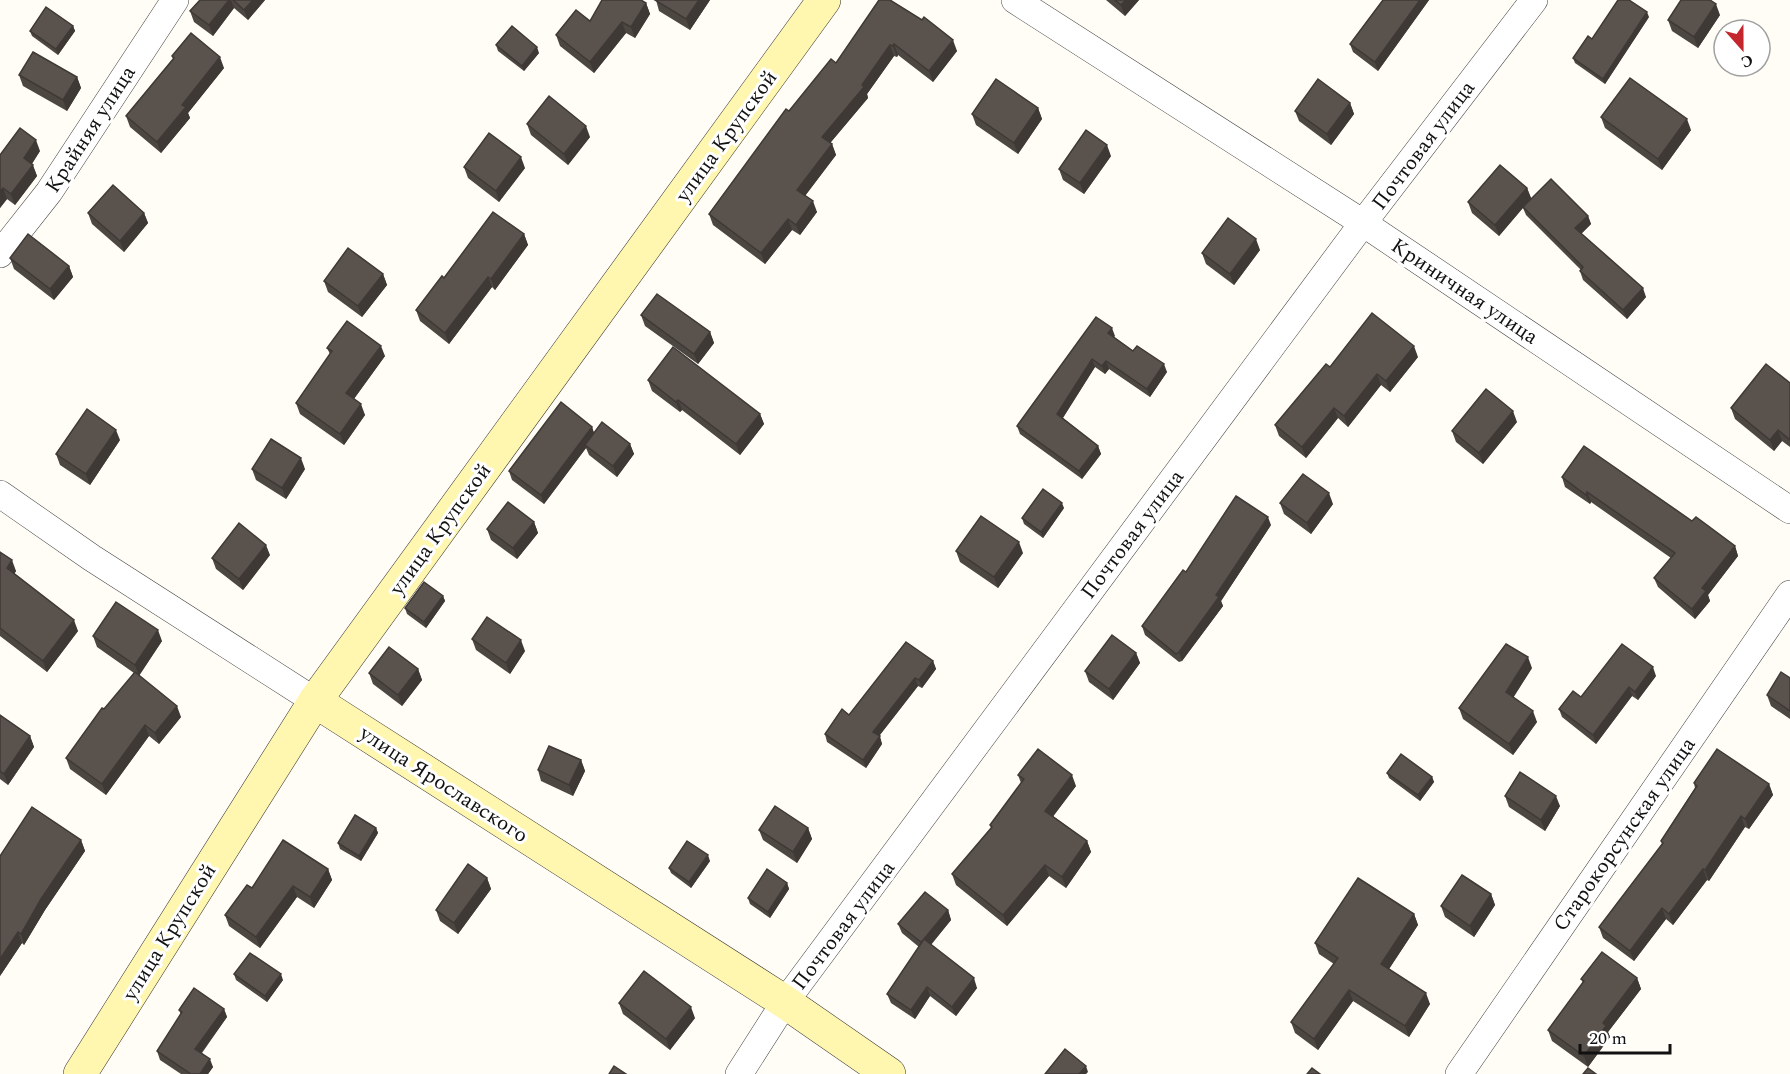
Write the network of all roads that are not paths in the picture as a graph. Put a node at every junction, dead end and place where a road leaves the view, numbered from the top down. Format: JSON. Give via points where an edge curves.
{"nodes":[{"id":1,"x":175,"y":0,"type":"edge"},
{"id":2,"x":824,"y":0,"type":"edge"},
{"id":3,"x":1015,"y":0,"type":"edge"},
{"id":4,"x":1534,"y":0,"type":"edge"},
{"id":5,"x":1363,"y":223,"type":"junction"},
{"id":6,"x":0,"y":254,"type":"edge"},
{"id":7,"x":0,"y":494,"type":"edge"},
{"id":8,"x":1790,"y":510,"type":"edge"},
{"id":9,"x":1790,"y":594,"type":"edge"},
{"id":10,"x":315,"y":701,"type":"junction"},
{"id":11,"x":785,"y":1002,"type":"junction"},
{"id":12,"x":80,"y":1074,"type":"edge"},
{"id":13,"x":739,"y":1074,"type":"edge"},
{"id":14,"x":889,"y":1074,"type":"edge"},
{"id":15,"x":1459,"y":1074,"type":"edge"}],
"edges":[{"from":1,"to":6,"type":"street","name":"Крайняя улица","via":[[50,192]]},
{"from":2,"to":10,"type":"street","name":"улица Крупской"},
{"from":3,"to":5,"type":"street","name":"Криничная улица"},
{"from":4,"to":5,"type":"street","name":"Почтовая улица"},
{"from":5,"to":8,"type":"street","name":"Криничная улица"},
{"from":5,"to":11,"type":"street","name":"Почтовая улица"},
{"from":7,"to":10,"type":"street","name":"улица Ярославского"},
{"from":9,"to":15,"type":"street","name":"Старокорсунская улица"},
{"from":10,"to":11,"type":"street","name":"улица Ярославского"},
{"from":10,"to":12,"type":"street","name":"улица Крупской"},
{"from":11,"to":13,"type":"street","name":"Почтовая улица"},
{"from":11,"to":14,"type":"street","name":"улица Ярославского"}]}
